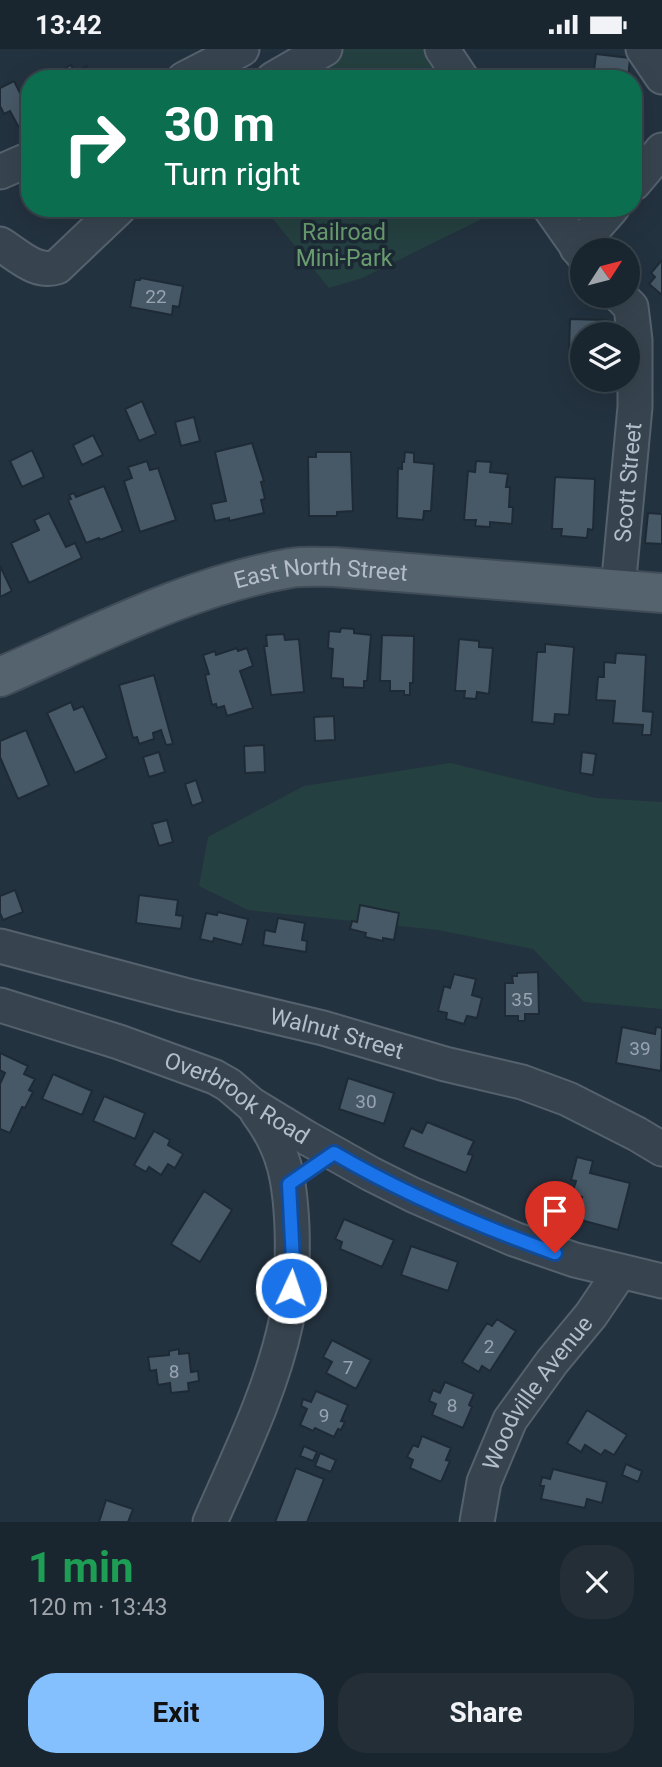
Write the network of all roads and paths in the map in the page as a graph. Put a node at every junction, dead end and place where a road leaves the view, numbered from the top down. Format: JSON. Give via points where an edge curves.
{"nodes":[{"id":1,"x":243,"y":49,"type":"edge"},
{"id":2,"x":325,"y":49,"type":"edge"},
{"id":3,"x":442,"y":49,"type":"edge"},
{"id":4,"x":643,"y":49,"type":"edge"},
{"id":5,"x":202,"y":70,"type":"edge"},
{"id":6,"x":289,"y":70,"type":"edge"},
{"id":7,"x":456,"y":70,"type":"edge"},
{"id":8,"x":662,"y":77,"type":"edge"},
{"id":9,"x":660,"y":158,"type":"edge"},
{"id":10,"x":21,"y":163,"type":"edge"},
{"id":11,"x":0,"y":172,"type":"edge"},
{"id":12,"x":642,"y":175,"type":"edge"},
{"id":13,"x":110,"y":217,"type":"edge"},
{"id":14,"x":556,"y":217,"type":"edge"},
{"id":15,"x":605,"y":217,"type":"edge"},
{"id":16,"x":570,"y":238,"type":"edge"},
{"id":17,"x":590,"y":238,"type":"edge"},
{"id":18,"x":0,"y":244,"type":"edge"},
{"id":19,"x":631,"y":308,"type":"edge"},
{"id":20,"x":618,"y":590,"type":"junction"},
{"id":21,"x":662,"y":593,"type":"edge"},
{"id":22,"x":0,"y":677,"type":"edge"},
{"id":23,"x":0,"y":946,"type":"edge"},
{"id":24,"x":0,"y":1005,"type":"edge"},
{"id":25,"x":251,"y":1104,"type":"junction"},
{"id":26,"x":662,"y":1149,"type":"edge"},
{"id":27,"x":334,"y":1153,"type":"junction"},
{"id":28,"x":289,"y":1184,"type":"junction"},
{"id":29,"x":620,"y":1272,"type":"junction"},
{"id":30,"x":662,"y":1281,"type":"edge"},
{"id":31,"x":210,"y":1522,"type":"edge"},
{"id":32,"x":477,"y":1522,"type":"edge"}],
"edges":[{"from":1,"to":5,"type":"street"},
{"from":2,"to":6,"type":"street"},
{"from":3,"to":7,"type":"street"},
{"from":4,"to":8,"type":"street"},
{"from":9,"to":12,"type":"street"},
{"from":10,"to":11,"type":"street"},
{"from":13,"to":18,"type":"street","via":[[49,270]]},
{"from":14,"to":16,"type":"street"},
{"from":15,"to":17,"type":"street"},
{"from":19,"to":20,"type":"street","name":"Scott Street","via":[[635,407]]},
{"from":20,"to":21,"type":"main road","name":"East North Street"},
{"from":20,"to":22,"type":"main road","name":"East North Street","via":[[334,567],[294,568],[189,596]]},
{"from":23,"to":26,"type":"street","name":"Walnut Street","via":[[522,1082],[568,1099]]},
{"from":24,"to":25,"type":"street","name":"Overbrook Road","via":[[194,1069],[229,1085]]},
{"from":25,"to":27,"type":"street","name":"Overbrook Road"},
{"from":25,"to":28,"type":"street","via":[[271,1130]]},
{"from":27,"to":28,"type":"street"},
{"from":27,"to":29,"type":"street","name":"Overbrook Road","via":[[413,1195],[514,1239]]},
{"from":28,"to":31,"type":"street","via":[[293,1261],[286,1321],[276,1360]]},
{"from":29,"to":30,"type":"street","name":"Overbrook Road"},
{"from":29,"to":32,"type":"street","name":"Woodville Avenue","via":[[510,1420],[484,1482]]}]}
